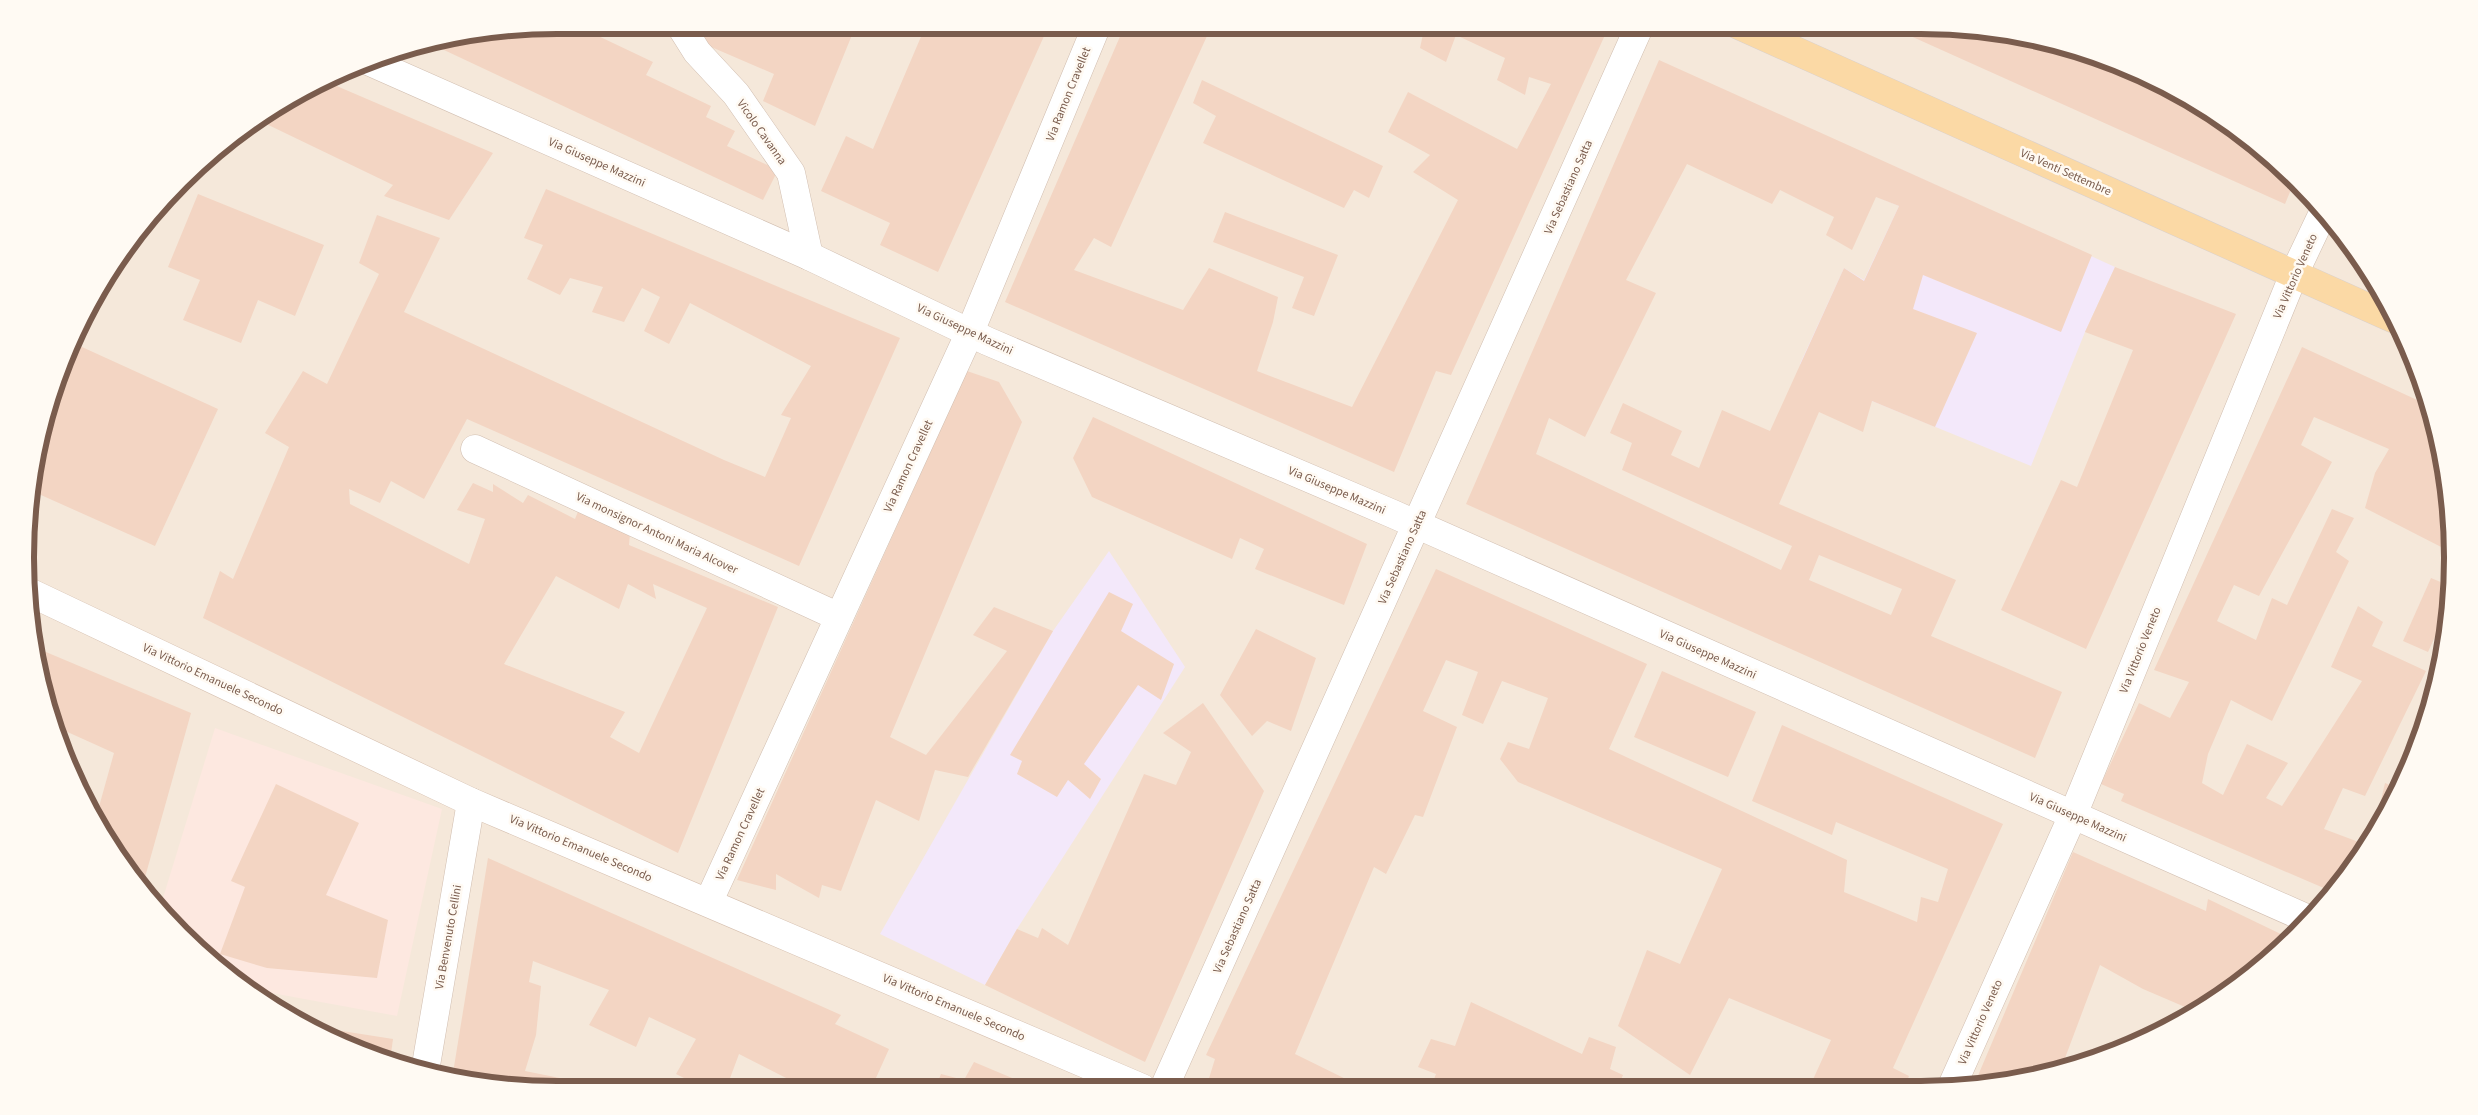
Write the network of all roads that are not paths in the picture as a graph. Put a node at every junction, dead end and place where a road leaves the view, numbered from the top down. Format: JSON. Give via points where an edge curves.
{"nodes":[{"id":1,"x":686,"y":34,"type":"edge"},
{"id":2,"x":1093,"y":34,"type":"edge"},
{"id":3,"x":1636,"y":34,"type":"edge"},
{"id":4,"x":1758,"y":34,"type":"edge"},
{"id":5,"x":379,"y":66,"type":"edge"},
{"id":6,"x":2320,"y":219,"type":"edge"},
{"id":7,"x":809,"y":256,"type":"junction"},
{"id":8,"x":2294,"y":274,"type":"junction"},
{"id":9,"x":2384,"y":314,"type":"edge"},
{"id":10,"x":970,"y":332,"type":"junction"},
{"id":11,"x":475,"y":449,"type":"dead end"},
{"id":12,"x":1416,"y":525,"type":"junction"},
{"id":13,"x":35,"y":595,"type":"edge"},
{"id":14,"x":839,"y":617,"type":"junction"},
{"id":15,"x":471,"y":802,"type":"junction"},
{"id":16,"x":2073,"y":815,"type":"junction"},
{"id":17,"x":708,"y":901,"type":"junction"},
{"id":18,"x":2302,"y":916,"type":"edge"},
{"id":19,"x":427,"y":1064,"type":"edge"},
{"id":20,"x":1955,"y":1080,"type":"edge"},
{"id":21,"x":1126,"y":1081,"type":"edge"},
{"id":22,"x":1167,"y":1081,"type":"edge"}],
"edges":[{"from":1,"to":7,"type":"street","name":"Vicolo Cavanna","via":[[697,52],[736,94],[791,173]]},
{"from":2,"to":10,"type":"street","name":"Via Ramon Cravellet"},
{"from":3,"to":12,"type":"street","name":"Via Sebastiano Satta"},
{"from":4,"to":8,"type":"main road","name":"Via Venti Settembre"},
{"from":5,"to":7,"type":"street","name":"Via Giuseppe Mazzini"},
{"from":6,"to":8,"type":"street","name":"Via Vittorio Veneto"},
{"from":7,"to":10,"type":"street","name":"Via Giuseppe Mazzini"},
{"from":8,"to":9,"type":"main road","name":"Via Venti Settembre"},
{"from":8,"to":16,"type":"street","name":"Via Vittorio Veneto"},
{"from":10,"to":12,"type":"street","name":"Via Giuseppe Mazzini"},
{"from":10,"to":14,"type":"street","name":"Via Ramon Cravellet"},
{"from":11,"to":14,"type":"street","name":"Via monsignor Antoni Maria Alcover"},
{"from":12,"to":16,"type":"street","name":"Via Giuseppe Mazzini"},
{"from":12,"to":22,"type":"street","name":"Via Sebastiano Satta"},
{"from":13,"to":15,"type":"street","name":"Via Vittorio Emanuele Secondo"},
{"from":14,"to":17,"type":"street","name":"Via Ramon Cravellet"},
{"from":15,"to":17,"type":"street","name":"Via Vittorio Emanuele Secondo"},
{"from":15,"to":19,"type":"street","name":"Via Benvenuto Cellini"},
{"from":16,"to":18,"type":"street","name":"Via Giuseppe Mazzini"},
{"from":16,"to":20,"type":"street","name":"Via Vittorio Veneto"},
{"from":17,"to":21,"type":"street","name":"Via Vittorio Emanuele Secondo"}]}
